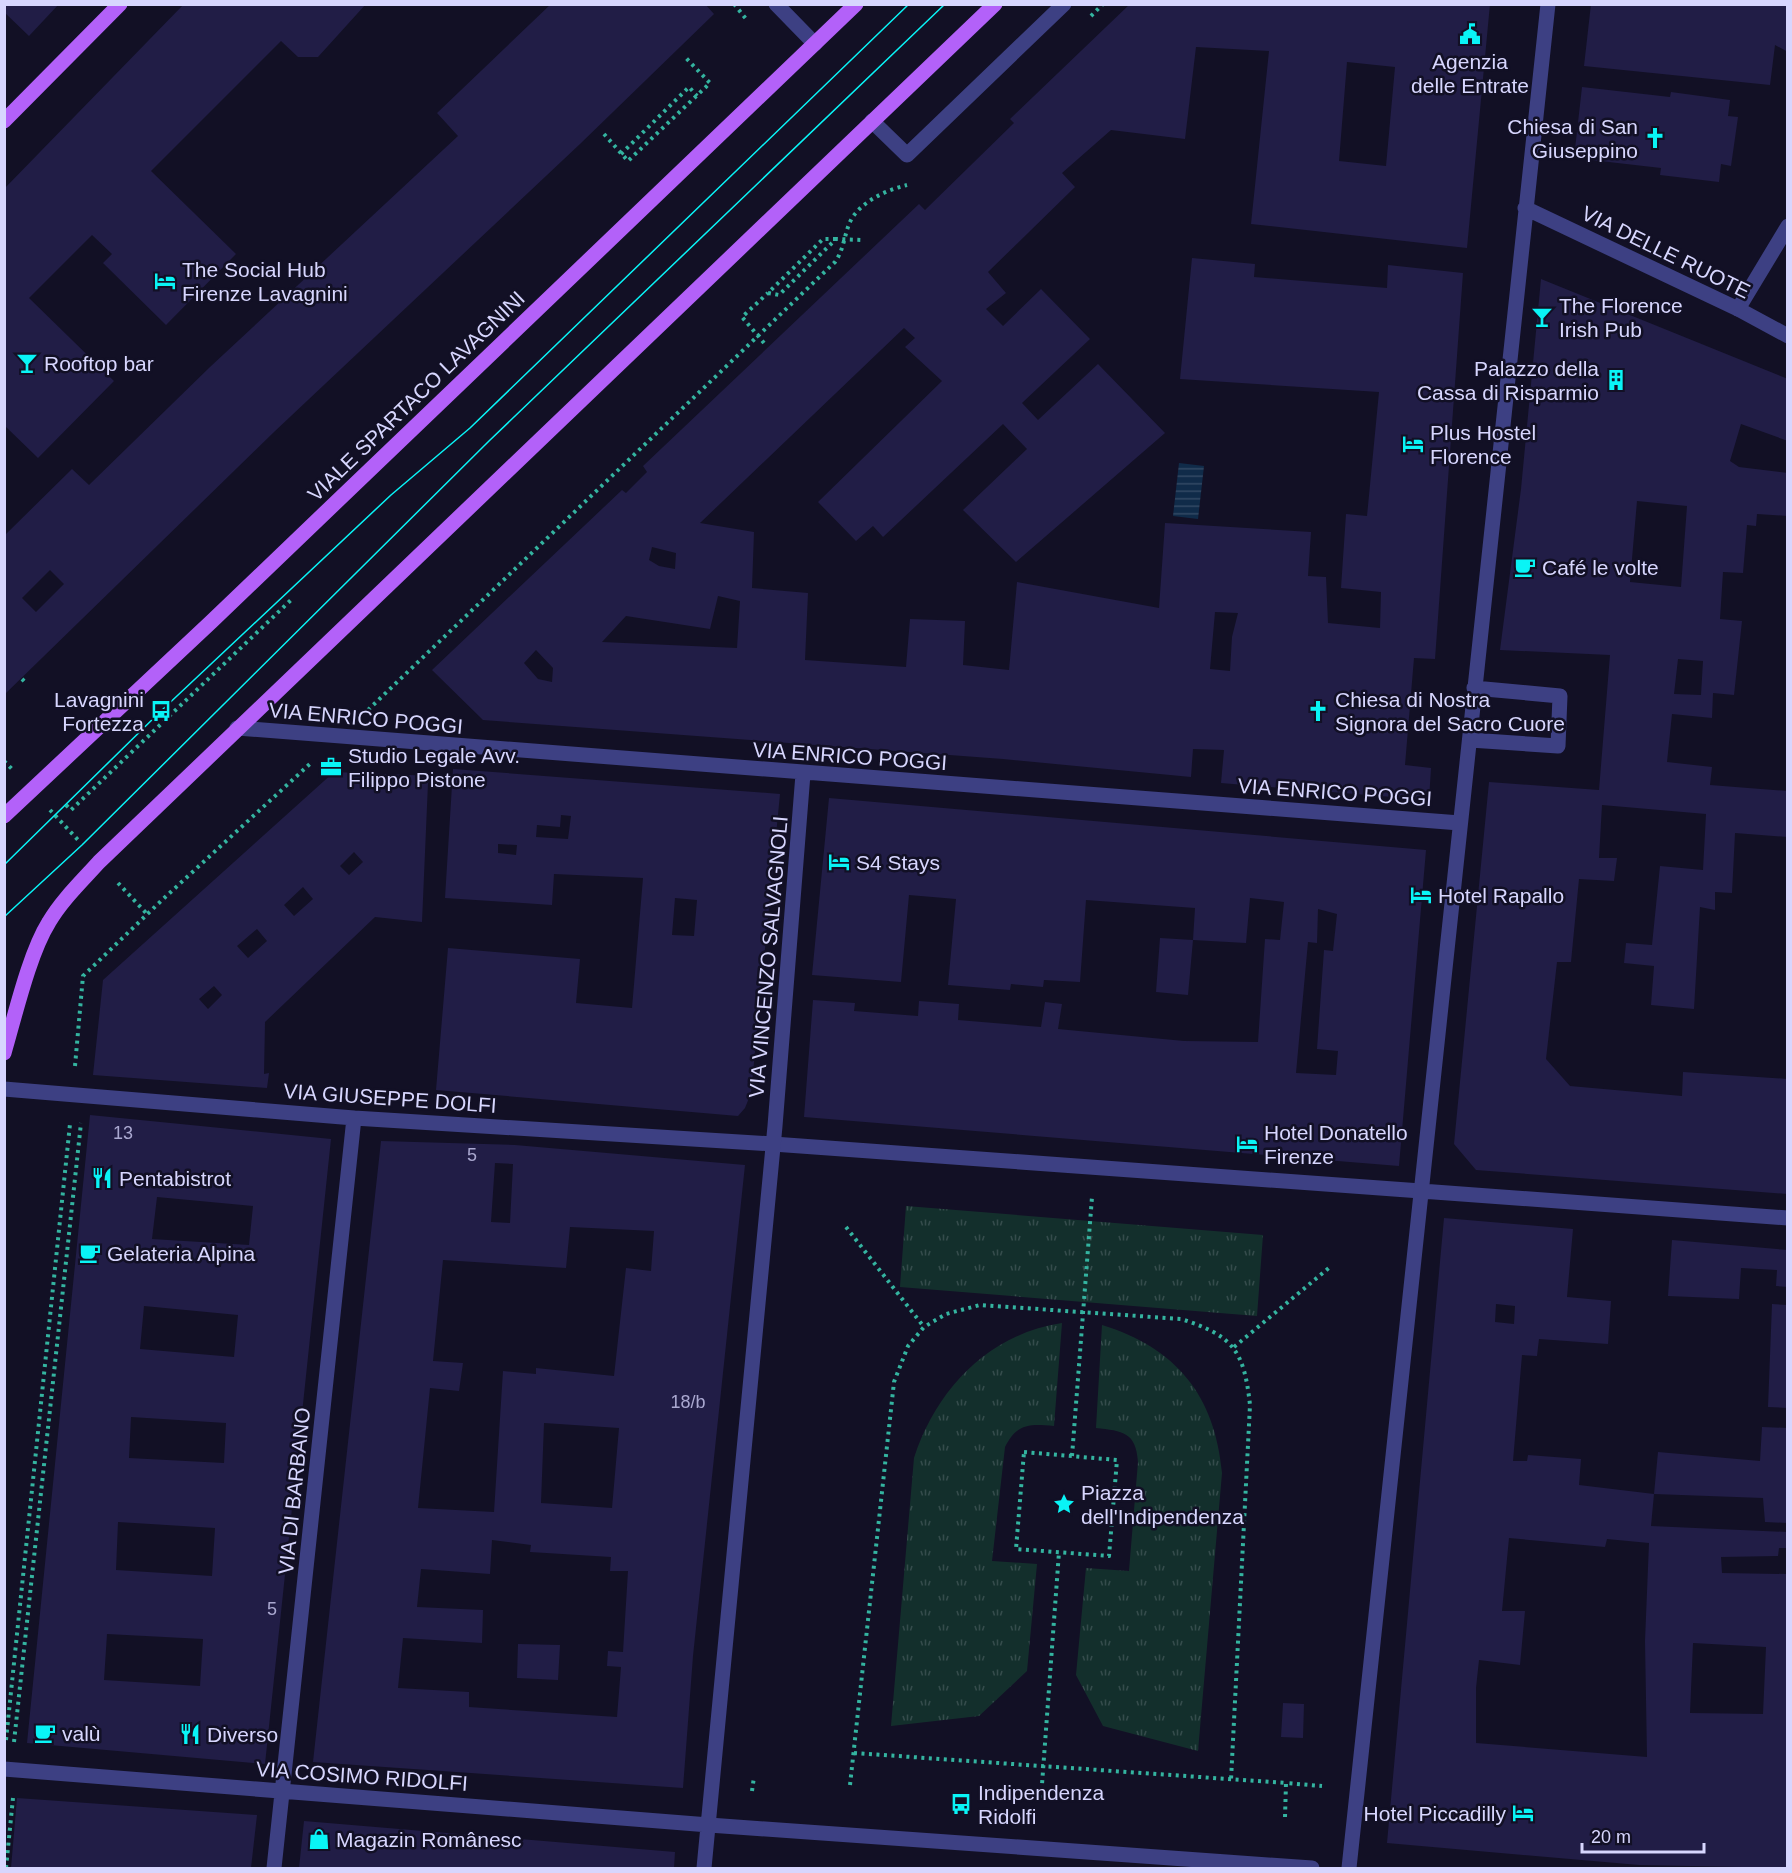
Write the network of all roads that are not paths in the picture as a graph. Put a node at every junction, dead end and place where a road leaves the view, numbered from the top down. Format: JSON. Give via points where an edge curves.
{"nodes":[{"id":1,"x":120,"y":4,"type":"edge"},
{"id":2,"x":776,"y":4,"type":"edge"},
{"id":3,"x":856,"y":4,"type":"edge"},
{"id":4,"x":996,"y":4,"type":"edge"},
{"id":5,"x":1064,"y":4,"type":"edge"},
{"id":6,"x":1548,"y":4,"type":"edge"},
{"id":7,"x":815,"y":44,"type":"junction"},
{"id":8,"x":4,"y":121,"type":"edge"},
{"id":9,"x":872,"y":121,"type":"junction"},
{"id":10,"x":1525,"y":208,"type":"junction"},
{"id":11,"x":1788,"y":226,"type":"edge"},
{"id":12,"x":1738,"y":309,"type":"junction"},
{"id":13,"x":1788,"y":336,"type":"edge"},
{"id":14,"x":1474,"y":688,"type":"junction"},
{"id":15,"x":237,"y":729,"type":"junction"},
{"id":16,"x":1470,"y":740,"type":"junction"},
{"id":17,"x":803,"y":774,"type":"junction"},
{"id":18,"x":4,"y":816,"type":"edge"},
{"id":19,"x":1460,"y":823,"type":"junction"},
{"id":20,"x":4,"y":1053,"type":"edge"},
{"id":21,"x":4,"y":1089,"type":"edge"},
{"id":22,"x":354,"y":1118,"type":"junction"},
{"id":23,"x":773,"y":1144,"type":"junction"},
{"id":24,"x":1421,"y":1191,"type":"junction"},
{"id":25,"x":1788,"y":1218,"type":"edge"},
{"id":26,"x":8,"y":1769,"type":"edge"},
{"id":27,"x":283,"y":1791,"type":"junction"},
{"id":28,"x":709,"y":1825,"type":"junction"},
{"id":29,"x":274,"y":1869,"type":"edge"},
{"id":30,"x":704,"y":1869,"type":"edge"},
{"id":31,"x":1312,"y":1869,"type":"edge"},
{"id":32,"x":1349,"y":1869,"type":"edge"}],
"edges":[{"from":1,"to":8,"type":"main road"},
{"from":2,"to":7,"type":"street"},
{"from":3,"to":7,"type":"main road","name":"VIALE SPARTACO LAVAGNINI"},
{"from":4,"to":9,"type":"main road"},
{"from":5,"to":9,"type":"street","via":[[907,155]]},
{"from":6,"to":10,"type":"street"},
{"from":7,"to":18,"type":"main road","name":"VIALE SPARTACO LAVAGNINI"},
{"from":9,"to":15,"type":"main road"},
{"from":10,"to":12,"type":"street","name":"VIA DELLE RUOTE"},
{"from":10,"to":14,"type":"street"},
{"from":11,"to":12,"type":"street"},
{"from":12,"to":13,"type":"street","name":"VIA DELLE RUOTE"},
{"from":14,"to":16,"type":"street"},
{"from":14,"to":16,"type":"street","via":[[1560,696],[1558,746]]},
{"from":15,"to":17,"type":"street","name":"VIA ENRICO POGGI"},
{"from":15,"to":20,"type":"main road","via":[[63,901],[47,925]]},
{"from":16,"to":19,"type":"street"},
{"from":17,"to":19,"type":"street","name":"VIA ENRICO POGGI"},
{"from":17,"to":23,"type":"street","name":"VIA VINCENZO SALVAGNOLI"},
{"from":19,"to":24,"type":"street"},
{"from":21,"to":22,"type":"street","name":"VIA GIUSEPPE DOLFI"},
{"from":22,"to":23,"type":"street","name":"VIA GIUSEPPE DOLFI"},
{"from":22,"to":27,"type":"street","name":"VIA DI BARBANO"},
{"from":23,"to":24,"type":"street"},
{"from":23,"to":28,"type":"street"},
{"from":24,"to":25,"type":"street"},
{"from":24,"to":32,"type":"street"},
{"from":26,"to":27,"type":"street","name":"VIA COSIMO RIDOLFI"},
{"from":27,"to":28,"type":"street","name":"VIA COSIMO RIDOLFI"},
{"from":27,"to":29,"type":"street","name":"VIA DI BARBANO"},
{"from":28,"to":30,"type":"street"},
{"from":28,"to":31,"type":"street"}]}
